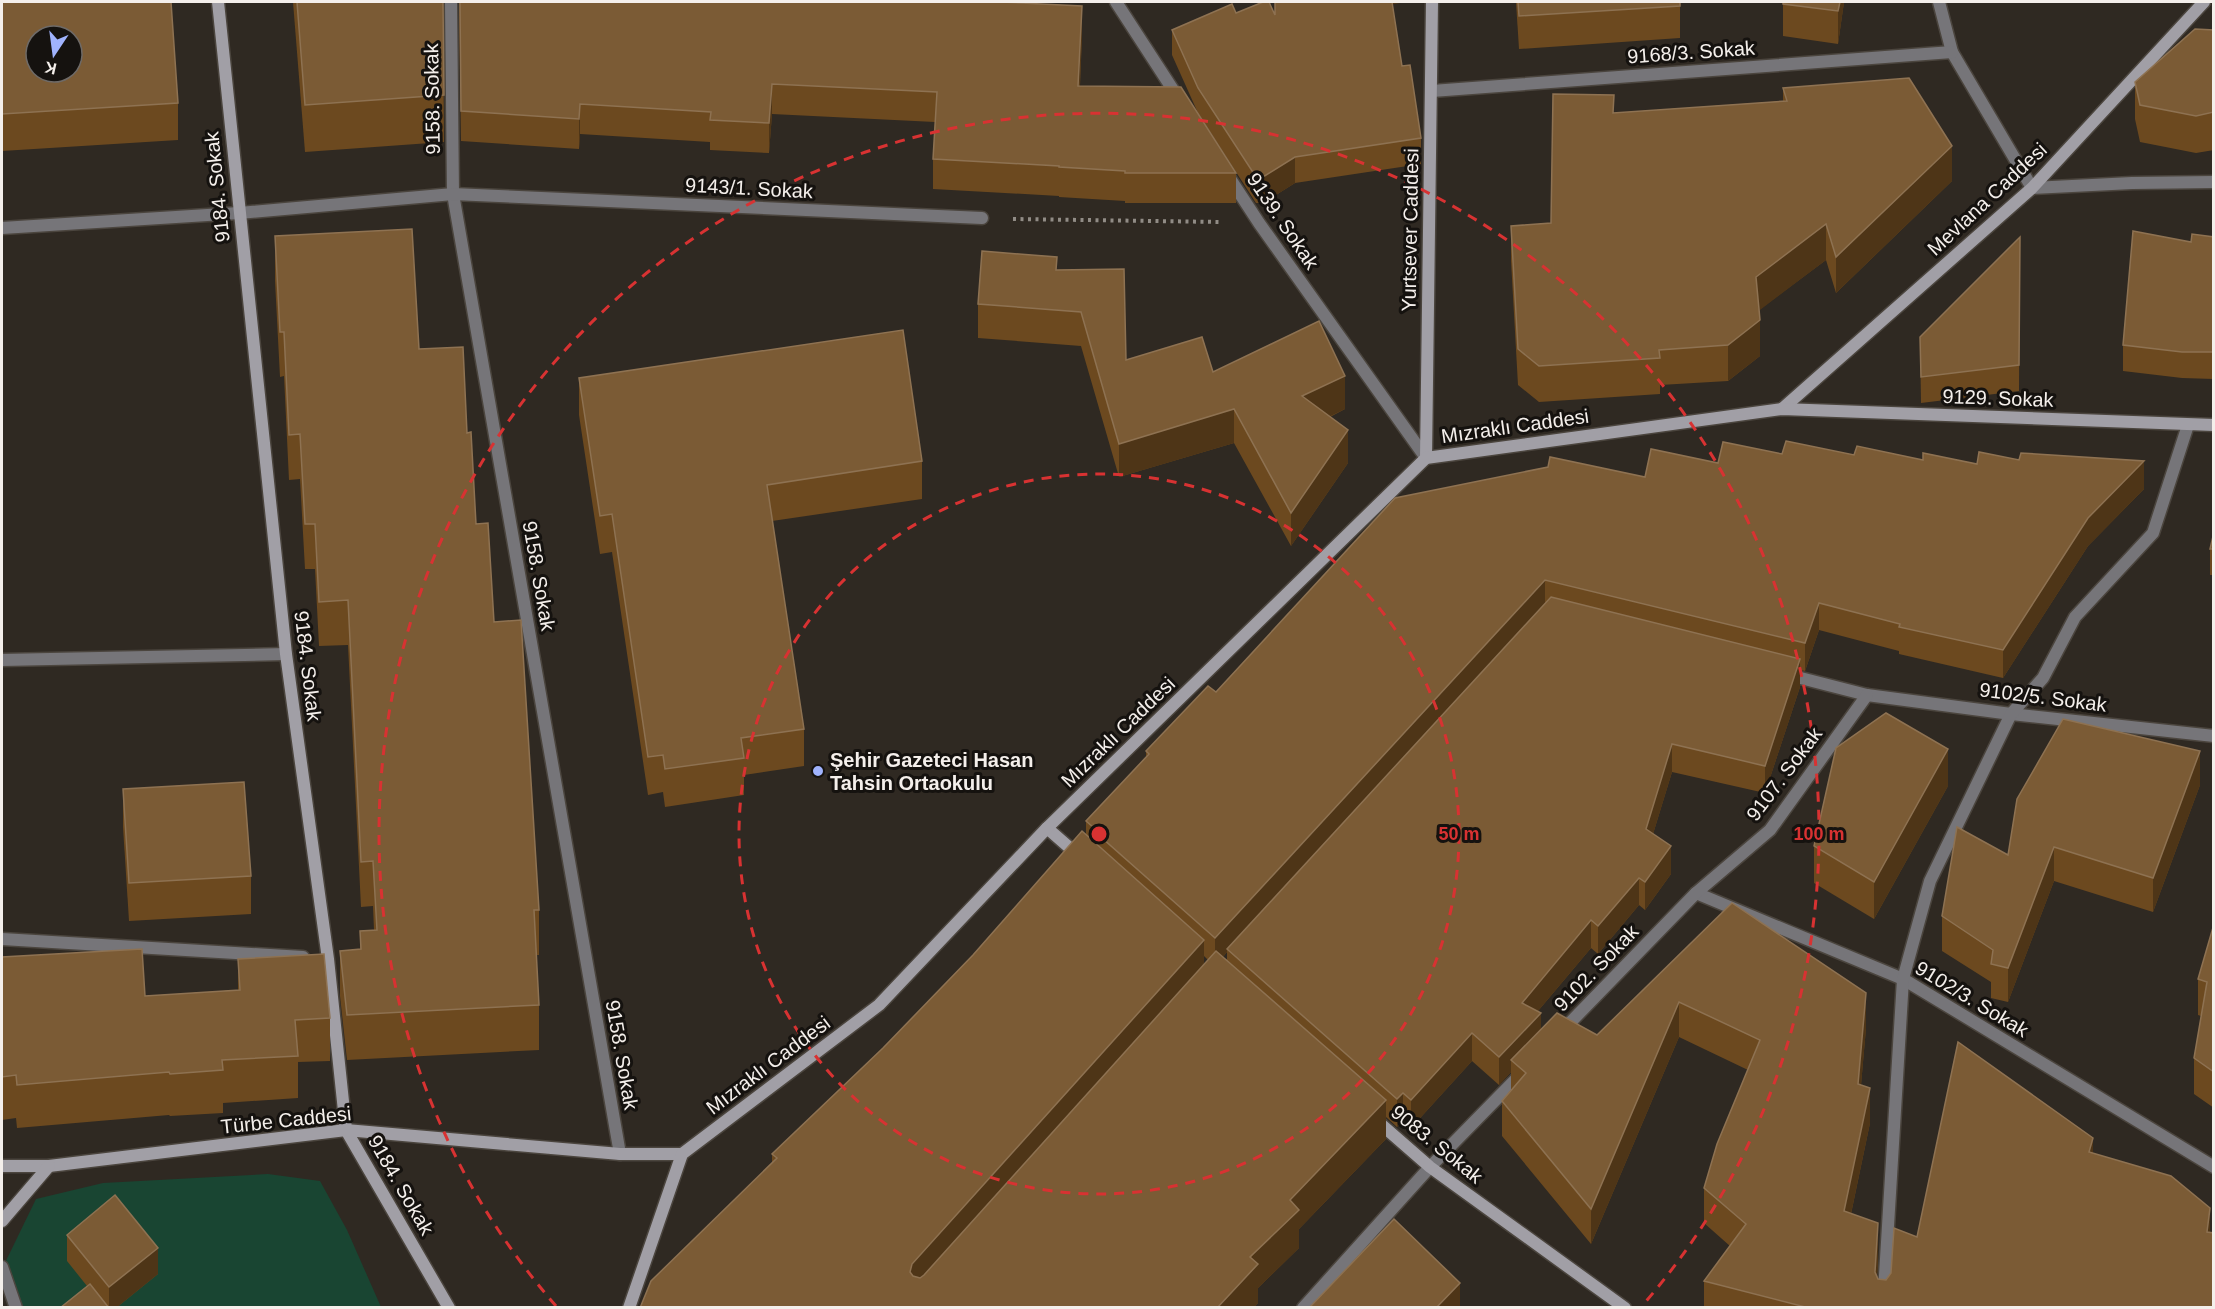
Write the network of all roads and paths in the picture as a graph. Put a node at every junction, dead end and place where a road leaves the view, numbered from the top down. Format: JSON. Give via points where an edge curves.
{"nodes":[{"id":1,"x":218,"y":2,"type":"edge"},
{"id":2,"x":451,"y":2,"type":"edge"},
{"id":3,"x":1116,"y":2,"type":"edge"},
{"id":4,"x":1432,"y":2,"type":"edge"},
{"id":5,"x":1939,"y":2,"type":"edge"},
{"id":6,"x":2204,"y":2,"type":"edge"},
{"id":7,"x":1952,"y":52,"type":"junction"},
{"id":8,"x":1432,"y":91,"type":"junction"},
{"id":9,"x":1187,"y":112,"type":"edge"},
{"id":10,"x":1220,"y":163,"type":"edge"},
{"id":11,"x":2214,"y":182,"type":"edge"},
{"id":12,"x":2032,"y":188,"type":"junction"},
{"id":13,"x":453,"y":194,"type":"junction"},
{"id":14,"x":239,"y":213,"type":"junction"},
{"id":15,"x":982,"y":218,"type":"joint"},
{"id":16,"x":1259,"y":223,"type":"junction"},
{"id":17,"x":2,"y":228,"type":"edge"},
{"id":18,"x":1782,"y":409,"type":"junction"},
{"id":19,"x":2188,"y":425,"type":"junction"},
{"id":20,"x":2214,"y":425,"type":"edge"},
{"id":21,"x":1426,"y":458,"type":"junction"},
{"id":22,"x":286,"y":654,"type":"junction"},
{"id":23,"x":2,"y":660,"type":"edge"},
{"id":24,"x":1776,"y":672,"type":"edge"},
{"id":25,"x":1868,"y":695,"type":"junction"},
{"id":26,"x":2012,"y":714,"type":"junction"},
{"id":27,"x":2214,"y":736,"type":"edge"},
{"id":28,"x":1047,"y":828,"type":"junction"},
{"id":29,"x":1091,"y":867,"type":"edge"},
{"id":30,"x":1696,"y":893,"type":"junction"},
{"id":31,"x":2,"y":939,"type":"edge"},
{"id":32,"x":328,"y":958,"type":"junction"},
{"id":33,"x":1903,"y":979,"type":"junction"},
{"id":34,"x":1555,"y":1039,"type":"edge"},
{"id":35,"x":1530,"y":1064,"type":"edge"},
{"id":36,"x":1367,"y":1112,"type":"edge"},
{"id":37,"x":346,"y":1130,"type":"junction"},
{"id":38,"x":620,"y":1154,"type":"junction"},
{"id":39,"x":682,"y":1154,"type":"junction"},
{"id":40,"x":2,"y":1166,"type":"edge"},
{"id":41,"x":49,"y":1166,"type":"junction"},
{"id":42,"x":1430,"y":1167,"type":"junction"},
{"id":43,"x":2214,"y":1167,"type":"edge"},
{"id":44,"x":2,"y":1221,"type":"edge"},
{"id":45,"x":2,"y":1267,"type":"edge"},
{"id":46,"x":16,"y":1308,"type":"edge"},
{"id":47,"x":449,"y":1308,"type":"edge"},
{"id":48,"x":629,"y":1308,"type":"edge"},
{"id":49,"x":1302,"y":1308,"type":"edge"},
{"id":50,"x":1625,"y":1308,"type":"edge"},
{"id":51,"x":1883,"y":1308,"type":"edge"}],
"edges":[{"from":1,"to":14,"type":"main road","name":"9184. Sokak"},
{"from":2,"to":13,"type":"street","name":"9158. Sokak"},
{"from":3,"to":9,"type":"street"},
{"from":4,"to":8,"type":"main road","name":"Yurtsever Caddesi"},
{"from":5,"to":7,"type":"street"},
{"from":6,"to":12,"type":"main road","name":"Mevlana Caddesi"},
{"from":7,"to":8,"type":"street","name":"9168/3. Sokak"},
{"from":7,"to":12,"type":"street"},
{"from":8,"to":21,"type":"main road","name":"Yurtsever Caddesi"},
{"from":10,"to":16,"type":"street","name":"9139. Sokak"},
{"from":11,"to":12,"type":"street"},
{"from":12,"to":18,"type":"main road","name":"Mevlana Caddesi"},
{"from":13,"to":14,"type":"street","name":"9143/1. Sokak"},
{"from":13,"to":15,"type":"street","name":"9143/1. Sokak"},
{"from":13,"to":38,"type":"street","name":"9158. Sokak"},
{"from":14,"to":17,"type":"street","name":"9143/1. Sokak"},
{"from":14,"to":22,"type":"main road","name":"9184. Sokak"},
{"from":15,"to":16,"type":"path"},
{"from":16,"to":21,"type":"street","name":"9139. Sokak"},
{"from":18,"to":19,"type":"main road","name":"9129. Sokak"},
{"from":18,"to":21,"type":"main road","name":"Mızraklı Caddesi"},
{"from":19,"to":20,"type":"main road","name":"9129. Sokak"},
{"from":19,"to":26,"type":"street","via":[[2152,533],[2074,617],[2043,678]]},
{"from":21,"to":28,"type":"main road","name":"Mızraklı Caddesi"},
{"from":22,"to":23,"type":"street"},
{"from":22,"to":32,"type":"main road","name":"9184. Sokak"},
{"from":24,"to":25,"type":"street","name":"9102/5. Sokak"},
{"from":25,"to":26,"type":"street","name":"9102/5. Sokak"},
{"from":25,"to":30,"type":"street","name":"9107. Sokak","via":[[1770,830]]},
{"from":26,"to":27,"type":"street","name":"9102/5. Sokak"},
{"from":26,"to":33,"type":"street","via":[[1930,881]]},
{"from":28,"to":29,"type":"main road"},
{"from":28,"to":39,"type":"main road","name":"Mızraklı Caddesi","via":[[879,1005]]},
{"from":30,"to":33,"type":"street","name":"9102/3. Sokak"},
{"from":30,"to":34,"type":"street","name":"9102. Sokak"},
{"from":31,"to":32,"type":"street"},
{"from":32,"to":37,"type":"main road","name":"9184. Sokak"},
{"from":33,"to":43,"type":"street","name":"9102/3. Sokak"},
{"from":33,"to":51,"type":"street"},
{"from":35,"to":42,"type":"street"},
{"from":36,"to":42,"type":"main road","name":"9083. Sokak"},
{"from":37,"to":38,"type":"main road","name":"Türbe Caddesi"},
{"from":37,"to":41,"type":"main road","name":"Türbe Caddesi"},
{"from":37,"to":47,"type":"main road","name":"9184. Sokak"},
{"from":38,"to":39,"type":"main road","name":"Türbe Caddesi"},
{"from":39,"to":48,"type":"main road"},
{"from":40,"to":41,"type":"main road","name":"Türbe Caddesi"},
{"from":41,"to":44,"type":"main road"},
{"from":42,"to":49,"type":"street"},
{"from":42,"to":50,"type":"main road","name":"9083. Sokak"},
{"from":45,"to":46,"type":"street"}]}
